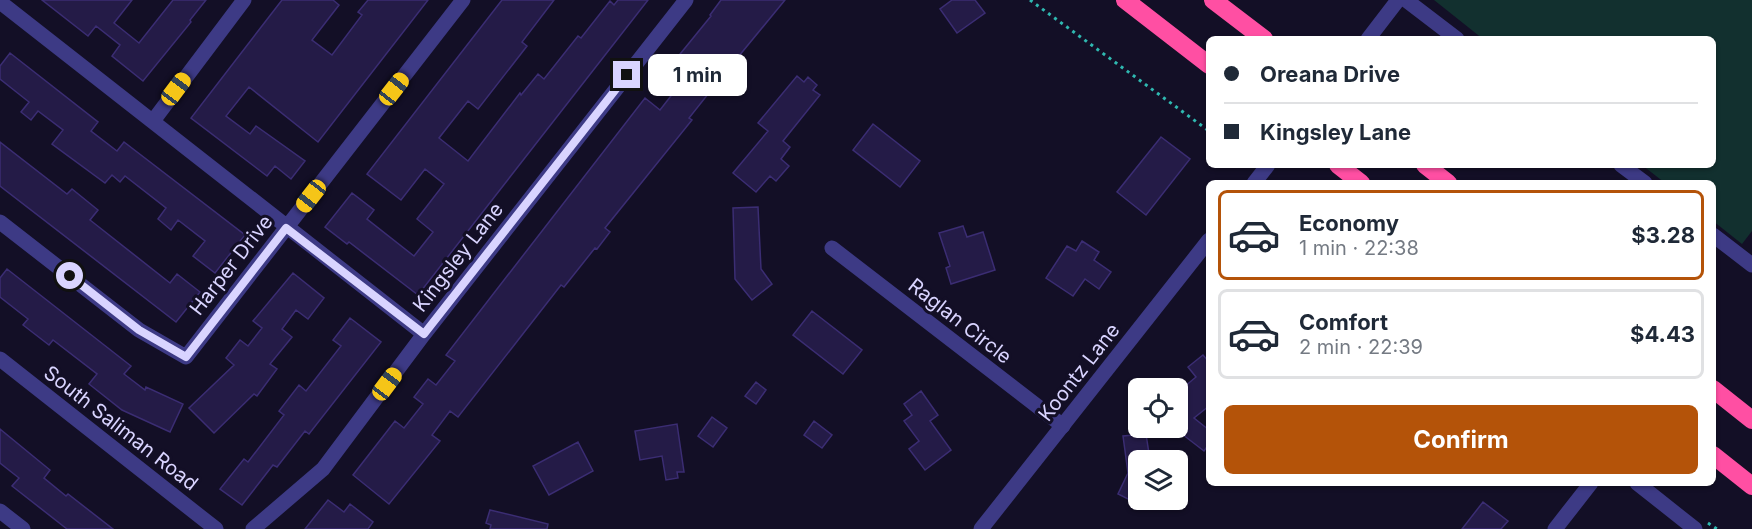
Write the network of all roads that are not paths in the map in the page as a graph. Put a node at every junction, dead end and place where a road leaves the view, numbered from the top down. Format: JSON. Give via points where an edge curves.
{"nodes":[{"id":1,"x":244,"y":0,"type":"edge"},
{"id":2,"x":463,"y":0,"type":"edge"},
{"id":3,"x":686,"y":0,"type":"edge"},
{"id":4,"x":1125,"y":0,"type":"edge"},
{"id":5,"x":1214,"y":0,"type":"edge"},
{"id":6,"x":1398,"y":0,"type":"edge"},
{"id":7,"x":1406,"y":0,"type":"edge"},
{"id":8,"x":0,"y":2,"type":"edge"},
{"id":9,"x":1371,"y":35,"type":"edge"},
{"id":10,"x":1260,"y":36,"type":"edge"},
{"id":11,"x":1453,"y":36,"type":"edge"},
{"id":12,"x":1206,"y":63,"type":"edge"},
{"id":13,"x":153,"y":121,"type":"junction"},
{"id":14,"x":1342,"y":168,"type":"edge"},
{"id":15,"x":1429,"y":168,"type":"edge"},
{"id":16,"x":1625,"y":168,"type":"edge"},
{"id":17,"x":1357,"y":180,"type":"edge"},
{"id":18,"x":1444,"y":180,"type":"edge"},
{"id":19,"x":1641,"y":180,"type":"edge"},
{"id":20,"x":0,"y":222,"type":"edge"},
{"id":21,"x":286,"y":228,"type":"junction"},
{"id":22,"x":1716,"y":237,"type":"edge"},
{"id":23,"x":1206,"y":244,"type":"edge"},
{"id":24,"x":832,"y":248,"type":"dead end"},
{"id":25,"x":1750,"y":260,"type":"edge"},
{"id":26,"x":424,"y":334,"type":"junction"},
{"id":27,"x":0,"y":359,"type":"edge"},
{"id":28,"x":1716,"y":391,"type":"edge"},
{"id":29,"x":1752,"y":420,"type":"edge"},
{"id":30,"x":1063,"y":426,"type":"junction"},
{"id":31,"x":1716,"y":457,"type":"edge"},
{"id":32,"x":1589,"y":486,"type":"edge"},
{"id":33,"x":1641,"y":486,"type":"edge"},
{"id":34,"x":1752,"y":486,"type":"edge"},
{"id":35,"x":0,"y":511,"type":"edge"},
{"id":36,"x":23,"y":529,"type":"edge"},
{"id":37,"x":216,"y":529,"type":"edge"},
{"id":38,"x":253,"y":529,"type":"edge"},
{"id":39,"x":981,"y":529,"type":"edge"},
{"id":40,"x":1555,"y":529,"type":"edge"},
{"id":41,"x":1695,"y":529,"type":"edge"}],
"edges":[{"from":1,"to":13,"type":"street"},
{"from":2,"to":21,"type":"street","name":"Harper Drive"},
{"from":3,"to":26,"type":"street","name":"Kingsley Lane"},
{"from":4,"to":12,"type":"highway"},
{"from":5,"to":10,"type":"highway"},
{"from":6,"to":9,"type":"street"},
{"from":7,"to":11,"type":"street"},
{"from":8,"to":13,"type":"street"},
{"from":13,"to":21,"type":"street"},
{"from":14,"to":17,"type":"highway"},
{"from":15,"to":18,"type":"highway"},
{"from":16,"to":19,"type":"street"},
{"from":20,"to":21,"type":"street","name":"Harper Drive","via":[[139,330],[186,357]]},
{"from":21,"to":26,"type":"street"},
{"from":22,"to":25,"type":"street"},
{"from":23,"to":30,"type":"street","name":"Koontz Lane"},
{"from":24,"to":30,"type":"street","name":"Raglan Circle"},
{"from":26,"to":38,"type":"street","name":"Kingsley Lane","via":[[323,469]]},
{"from":27,"to":37,"type":"street","name":"South Saliman Road"},
{"from":28,"to":29,"type":"highway"},
{"from":30,"to":39,"type":"street","name":"Koontz Lane"},
{"from":31,"to":34,"type":"highway"},
{"from":32,"to":40,"type":"street"},
{"from":33,"to":41,"type":"street"},
{"from":35,"to":36,"type":"street"}]}
